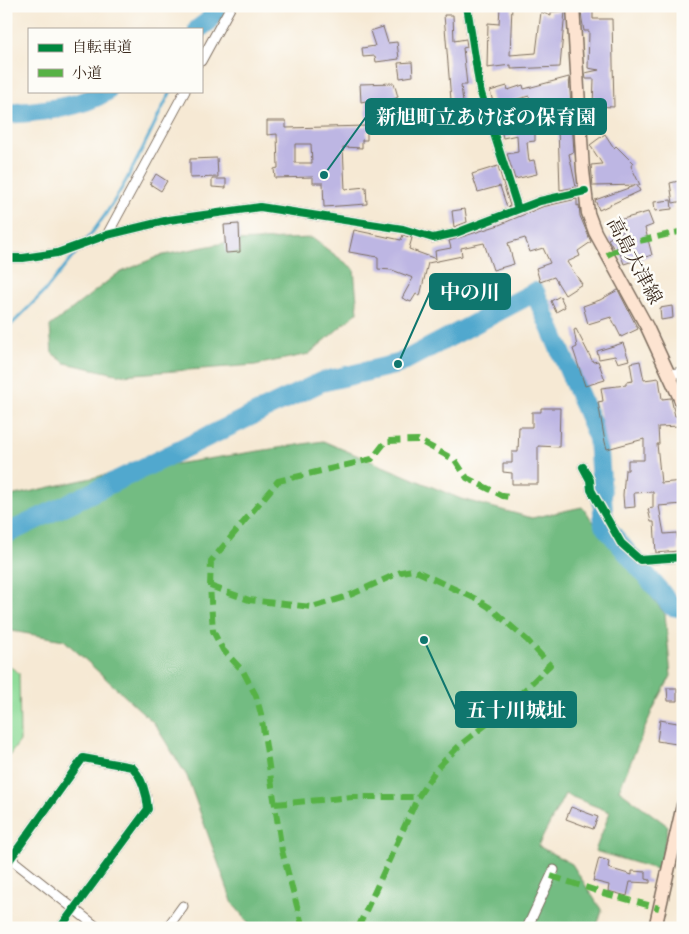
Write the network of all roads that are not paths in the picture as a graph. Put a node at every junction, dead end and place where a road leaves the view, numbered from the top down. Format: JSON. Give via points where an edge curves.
{"nodes":[{"id":1,"x":231,"y":6,"type":"edge"},
{"id":2,"x":467,"y":6,"type":"edge"},
{"id":3,"x":573,"y":6,"type":"edge"},
{"id":4,"x":202,"y":59,"type":"edge"},
{"id":5,"x":184,"y":92,"type":"edge"},
{"id":6,"x":585,"y":191,"type":"junction"},
{"id":7,"x":518,"y":209,"type":"junction"},
{"id":8,"x":107,"y":235,"type":"junction"},
{"id":9,"x":6,"y":258,"type":"edge"},
{"id":10,"x":683,"y":372,"type":"edge"},
{"id":11,"x":670,"y":374,"type":"junction"},
{"id":12,"x":683,"y":405,"type":"edge"},
{"id":13,"x":582,"y":468,"type":"dead end"},
{"id":14,"x":683,"y":557,"type":"edge"},
{"id":15,"x":683,"y":805,"type":"edge"},
{"id":16,"x":9,"y":862,"type":"edge"},
{"id":17,"x":554,"y":870,"type":"dead end"},
{"id":18,"x":183,"y":906,"type":"dead end"},
{"id":19,"x":74,"y":910,"type":"junction"},
{"id":20,"x":60,"y":928,"type":"edge"},
{"id":21,"x":98,"y":928,"type":"edge"},
{"id":22,"x":167,"y":928,"type":"edge"},
{"id":23,"x":527,"y":928,"type":"edge"},
{"id":24,"x":655,"y":928,"type":"edge"}],
"edges":[{"from":1,"to":4,"type":"street"},
{"from":2,"to":7,"type":"street","via":[[480,90]]},
{"from":3,"to":6,"type":"main road","name":"高島大津線"},
{"from":5,"to":8,"type":"street"},
{"from":6,"to":7,"type":"street"},
{"from":6,"to":11,"type":"main road","name":"高島大津線","via":[[595,232]]},
{"from":7,"to":8,"type":"street","via":[[456,233],[433,238],[403,229],[260,207],[168,220]]},
{"from":8,"to":9,"type":"street","via":[[57,253]]},
{"from":10,"to":11,"type":"street"},
{"from":11,"to":12,"type":"main road","name":"高島大津線"},
{"from":13,"to":14,"type":"street","via":[[621,543],[640,560]]},
{"from":15,"to":24,"type":"main road"},
{"from":16,"to":19,"type":"street"},
{"from":16,"to":19,"type":"street","via":[[83,758],[132,767],[148,798],[148,809]]},
{"from":17,"to":23,"type":"street"},
{"from":18,"to":22,"type":"street"},
{"from":19,"to":20,"type":"street"},
{"from":19,"to":21,"type":"street"}]}
